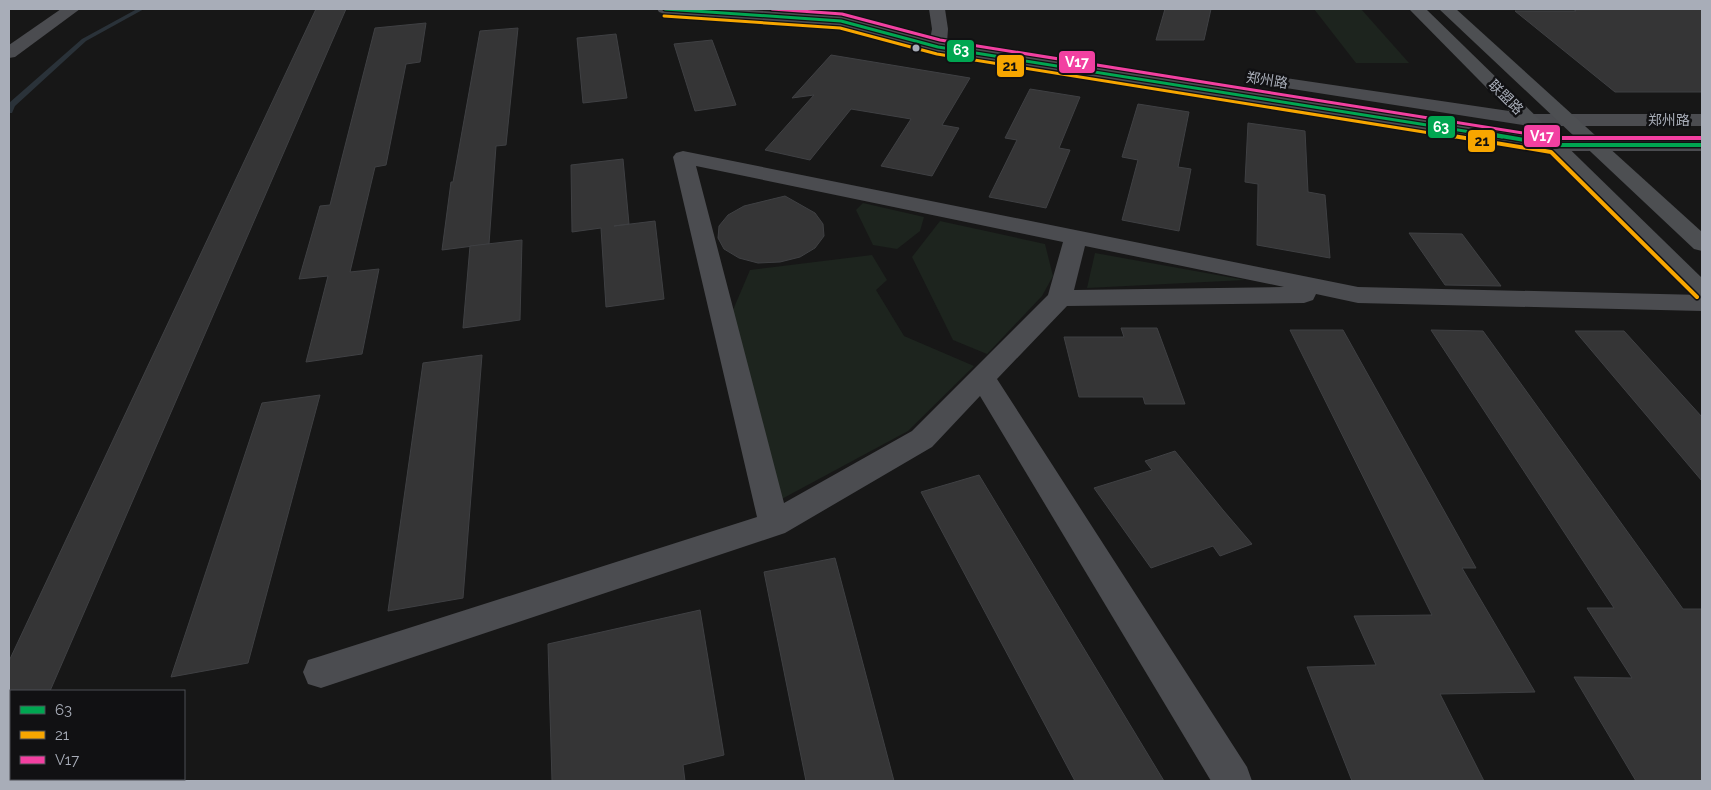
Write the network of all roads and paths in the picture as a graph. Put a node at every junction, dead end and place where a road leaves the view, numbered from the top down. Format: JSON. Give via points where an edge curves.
{"nodes":[{"id":1,"x":72,"y":9,"type":"edge"},
{"id":2,"x":665,"y":9,"type":"edge"},
{"id":3,"x":835,"y":9,"type":"edge"},
{"id":4,"x":937,"y":9,"type":"edge"},
{"id":5,"x":1417,"y":9,"type":"edge"},
{"id":6,"x":1447,"y":9,"type":"edge"},
{"id":7,"x":940,"y":29,"type":"junction"},
{"id":8,"x":938,"y":47,"type":"junction"},
{"id":9,"x":9,"y":54,"type":"edge"},
{"id":10,"x":1568,"y":119,"type":"junction"},
{"id":11,"x":1530,"y":120,"type":"junction"},
{"id":12,"x":1702,"y":120,"type":"edge"},
{"id":13,"x":1555,"y":145,"type":"junction"},
{"id":14,"x":1596,"y":145,"type":"junction"},
{"id":15,"x":1702,"y":145,"type":"edge"},
{"id":16,"x":1076,"y":237,"type":"junction"},
{"id":17,"x":1702,"y":244,"type":"edge"},
{"id":18,"x":1702,"y":292,"type":"edge"},
{"id":19,"x":1358,"y":294,"type":"junction"},
{"id":20,"x":1060,"y":298,"type":"junction"},
{"id":21,"x":1702,"y":303,"type":"edge"},
{"id":22,"x":983,"y":378,"type":"junction"},
{"id":23,"x":774,"y":524,"type":"junction"},
{"id":24,"x":321,"y":672,"type":"dead end"},
{"id":25,"x":1233,"y":781,"type":"edge"}],
"edges":[{"from":1,"to":9,"type":"street"},
{"from":2,"to":8,"type":"street","name":"郑州路","via":[[841,21]]},
{"from":3,"to":7,"type":"street","name":"郑州路"},
{"from":4,"to":7,"type":"street"},
{"from":5,"to":11,"type":"main road","name":"联盟路"},
{"from":6,"to":10,"type":"main road","name":"联盟路"},
{"from":7,"to":8,"type":"street"},
{"from":7,"to":11,"type":"street","name":"郑州路"},
{"from":8,"to":13,"type":"street","name":"郑州路"},
{"from":10,"to":11,"type":"street","name":"郑州路"},
{"from":10,"to":12,"type":"street","name":"郑州路"},
{"from":10,"to":14,"type":"main road","name":"联盟路"},
{"from":11,"to":13,"type":"main road","name":"联盟路"},
{"from":13,"to":14,"type":"street","name":"郑州路"},
{"from":13,"to":18,"type":"main road","name":"联盟路"},
{"from":14,"to":15,"type":"street","name":"郑州路"},
{"from":14,"to":17,"type":"main road","name":"联盟路"},
{"from":16,"to":19,"type":"street"},
{"from":16,"to":20,"type":"street"},
{"from":16,"to":23,"type":"street","via":[[683,157]]},
{"from":19,"to":20,"type":"street"},
{"from":19,"to":21,"type":"street"},
{"from":20,"to":22,"type":"street"},
{"from":22,"to":23,"type":"street","via":[[922,440]]},
{"from":22,"to":25,"type":"street"},
{"from":23,"to":24,"type":"street"}]}
